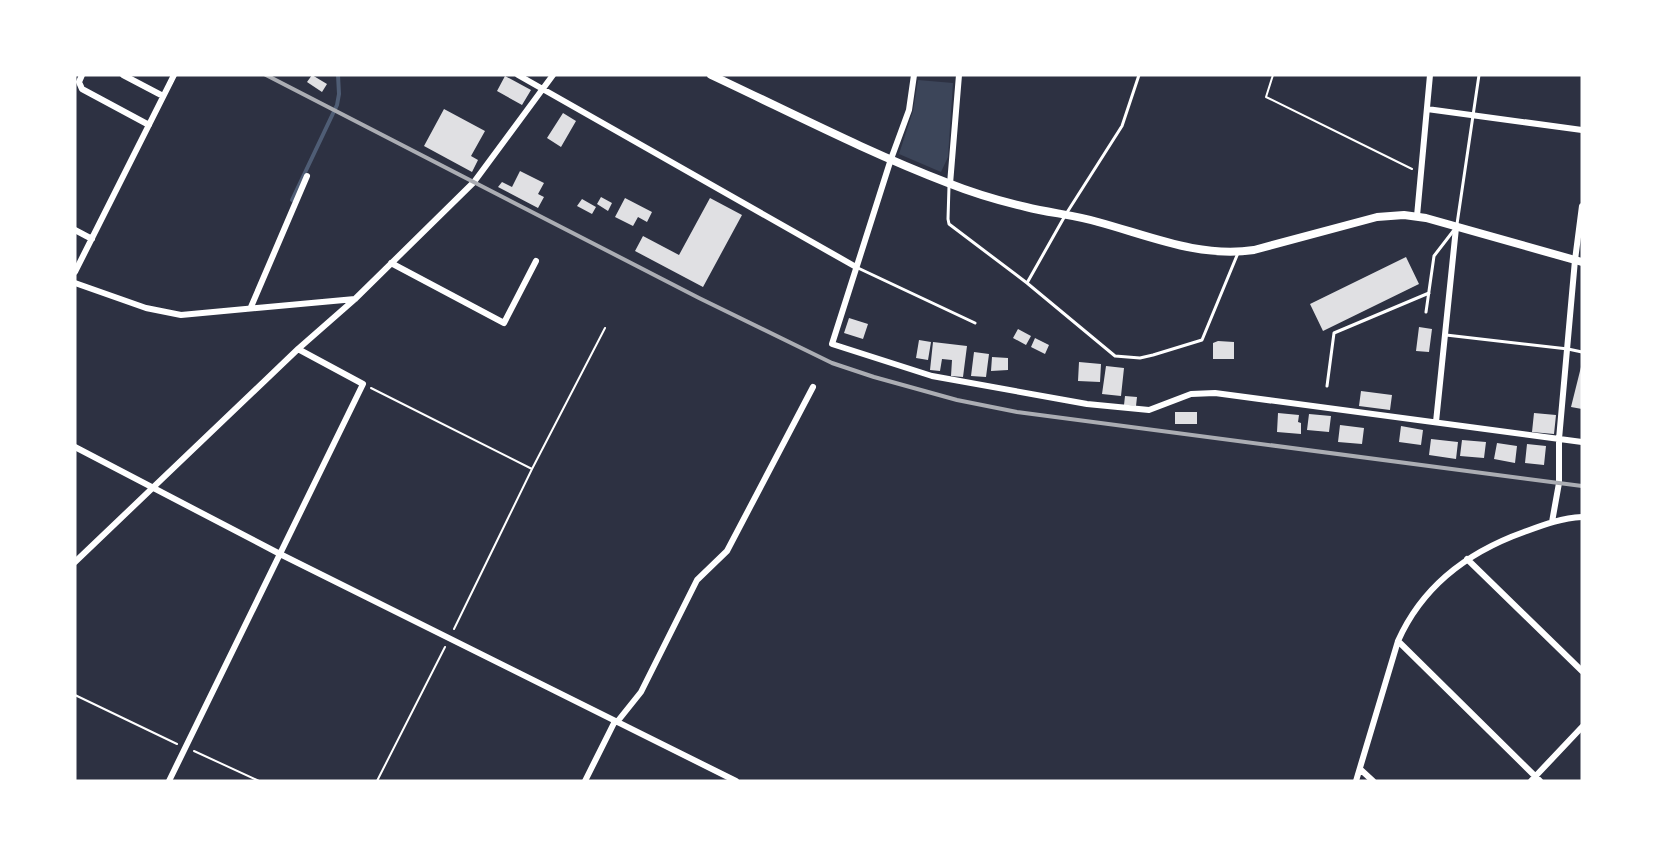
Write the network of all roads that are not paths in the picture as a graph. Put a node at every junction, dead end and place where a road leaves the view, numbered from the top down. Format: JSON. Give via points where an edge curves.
{"nodes":[{"id":1,"x":82,"y":75,"type":"edge"},
{"id":2,"x":123,"y":75,"type":"edge"},
{"id":3,"x":174,"y":75,"type":"edge"},
{"id":4,"x":518,"y":75,"type":"edge"},
{"id":5,"x":553,"y":75,"type":"edge"},
{"id":6,"x":711,"y":75,"type":"edge"},
{"id":7,"x":914,"y":75,"type":"edge"},
{"id":8,"x":959,"y":75,"type":"edge"},
{"id":9,"x":1139,"y":75,"type":"edge"},
{"id":10,"x":1430,"y":75,"type":"edge"},
{"id":11,"x":1479,"y":75,"type":"edge"},
{"id":12,"x":542,"y":89,"type":"junction"},
{"id":13,"x":164,"y":96,"type":"junction"},
{"id":14,"x":1426,"y":110,"type":"junction"},
{"id":15,"x":1472,"y":114,"type":"junction"},
{"id":16,"x":149,"y":125,"type":"junction"},
{"id":17,"x":1582,"y":130,"type":"edge"},
{"id":18,"x":891,"y":159,"type":"junction"},
{"id":19,"x":307,"y":176,"type":"dead end"},
{"id":20,"x":950,"y":184,"type":"junction"},
{"id":21,"x":1582,"y":206,"type":"edge"},
{"id":22,"x":1066,"y":214,"type":"junction"},
{"id":23,"x":1417,"y":216,"type":"junction"},
{"id":24,"x":1456,"y":228,"type":"junction"},
{"id":25,"x":75,"y":230,"type":"edge"},
{"id":26,"x":92,"y":239,"type":"junction"},
{"id":27,"x":1238,"y":252,"type":"junction"},
{"id":28,"x":536,"y":261,"type":"dead end"},
{"id":29,"x":1579,"y":261,"type":"edge"},
{"id":30,"x":392,"y":263,"type":"junction"},
{"id":31,"x":856,"y":267,"type":"junction"},
{"id":32,"x":75,"y":272,"type":"edge"},
{"id":33,"x":75,"y":283,"type":"edge"},
{"id":34,"x":1027,"y":284,"type":"junction"},
{"id":35,"x":1429,"y":293,"type":"junction"},
{"id":36,"x":355,"y":299,"type":"junction"},
{"id":37,"x":251,"y":307,"type":"junction"},
{"id":38,"x":1426,"y":312,"type":"dead end"},
{"id":39,"x":975,"y":323,"type":"dead end"},
{"id":40,"x":1446,"y":335,"type":"junction"},
{"id":41,"x":298,"y":348,"type":"junction"},
{"id":42,"x":1568,"y":348,"type":"junction"},
{"id":43,"x":1582,"y":352,"type":"edge"},
{"id":44,"x":1327,"y":386,"type":"dead end"},
{"id":45,"x":813,"y":387,"type":"dead end"},
{"id":46,"x":1436,"y":422,"type":"junction"},
{"id":47,"x":1559,"y":439,"type":"junction"},
{"id":48,"x":1582,"y":442,"type":"edge"},
{"id":49,"x":75,"y":447,"type":"edge"},
{"id":50,"x":153,"y":488,"type":"junction"},
{"id":51,"x":1582,"y":517,"type":"edge"},
{"id":52,"x":1552,"y":522,"type":"junction"},
{"id":53,"x":280,"y":554,"type":"junction"},
{"id":54,"x":1467,"y":559,"type":"junction"},
{"id":55,"x":75,"y":562,"type":"edge"},
{"id":56,"x":1398,"y":641,"type":"junction"},
{"id":57,"x":1582,"y":671,"type":"edge"},
{"id":58,"x":616,"y":722,"type":"junction"},
{"id":59,"x":1582,"y":727,"type":"edge"},
{"id":60,"x":1360,"y":769,"type":"junction"},
{"id":61,"x":1536,"y":780,"type":"edge"},
{"id":62,"x":169,"y":781,"type":"edge"},
{"id":63,"x":585,"y":781,"type":"edge"},
{"id":64,"x":736,"y":781,"type":"edge"},
{"id":65,"x":1356,"y":781,"type":"edge"},
{"id":66,"x":1373,"y":781,"type":"edge"}],
"edges":[{"from":1,"to":16,"type":"street","via":[[82,89]]},
{"from":2,"to":13,"type":"street"},
{"from":3,"to":13,"type":"street"},
{"from":4,"to":12,"type":"street"},
{"from":5,"to":12,"type":"street"},
{"from":6,"to":18,"type":"street"},
{"from":7,"to":18,"type":"street","via":[[909,110]]},
{"from":8,"to":20,"type":"street"},
{"from":9,"to":22,"type":"lane","via":[[1122,126]]},
{"from":10,"to":14,"type":"street"},
{"from":11,"to":15,"type":"lane"},
{"from":12,"to":30,"type":"street","via":[[474,182]]},
{"from":12,"to":31,"type":"street"},
{"from":13,"to":16,"type":"street"},
{"from":14,"to":15,"type":"street"},
{"from":14,"to":23,"type":"street"},
{"from":15,"to":17,"type":"street"},
{"from":15,"to":24,"type":"lane"},
{"from":16,"to":26,"type":"street"},
{"from":18,"to":20,"type":"street"},
{"from":18,"to":31,"type":"street"},
{"from":19,"to":37,"type":"street"},
{"from":20,"to":22,"type":"street"},
{"from":20,"to":34,"type":"lane","via":[[949,224]]},
{"from":21,"to":29,"type":"street"},
{"from":22,"to":27,"type":"street","via":[[1185,248]]},
{"from":22,"to":34,"type":"lane"},
{"from":23,"to":24,"type":"street"},
{"from":23,"to":27,"type":"street","via":[[1377,217]]},
{"from":24,"to":29,"type":"street"},
{"from":24,"to":35,"type":"lane","via":[[1434,256]]},
{"from":24,"to":40,"type":"street"},
{"from":25,"to":26,"type":"street"},
{"from":26,"to":32,"type":"street"},
{"from":27,"to":34,"type":"lane","via":[[1202,340],[1140,358],[1115,356]]},
{"from":28,"to":30,"type":"street","via":[[504,323]]},
{"from":29,"to":42,"type":"street"},
{"from":30,"to":36,"type":"street"},
{"from":31,"to":39,"type":"lane"},
{"from":31,"to":46,"type":"street","via":[[832,344],[932,376],[1087,404],[1149,410],[1191,394],[1215,393]]},
{"from":33,"to":37,"type":"street","via":[[146,308],[181,315]]},
{"from":35,"to":38,"type":"lane"},
{"from":35,"to":44,"type":"lane","via":[[1334,333]]},
{"from":36,"to":37,"type":"street"},
{"from":36,"to":41,"type":"street"},
{"from":40,"to":42,"type":"lane"},
{"from":40,"to":46,"type":"street"},
{"from":41,"to":50,"type":"street"},
{"from":41,"to":53,"type":"street","via":[[363,384]]},
{"from":42,"to":43,"type":"lane"},
{"from":42,"to":47,"type":"street"},
{"from":45,"to":58,"type":"street","via":[[727,551],[697,580],[641,692]]},
{"from":46,"to":47,"type":"street"},
{"from":47,"to":48,"type":"street"},
{"from":47,"to":52,"type":"street","via":[[1559,483]]},
{"from":49,"to":50,"type":"street"},
{"from":50,"to":53,"type":"street"},
{"from":50,"to":55,"type":"street"},
{"from":51,"to":52,"type":"street"},
{"from":52,"to":54,"type":"street","via":[[1502,540]]},
{"from":53,"to":58,"type":"street"},
{"from":53,"to":62,"type":"street"},
{"from":54,"to":56,"type":"street","via":[[1422,600]]},
{"from":54,"to":57,"type":"street"},
{"from":56,"to":60,"type":"street"},
{"from":56,"to":61,"type":"street"},
{"from":58,"to":63,"type":"street"},
{"from":58,"to":64,"type":"street"},
{"from":59,"to":61,"type":"street"},
{"from":60,"to":65,"type":"street"},
{"from":60,"to":66,"type":"street"}]}
